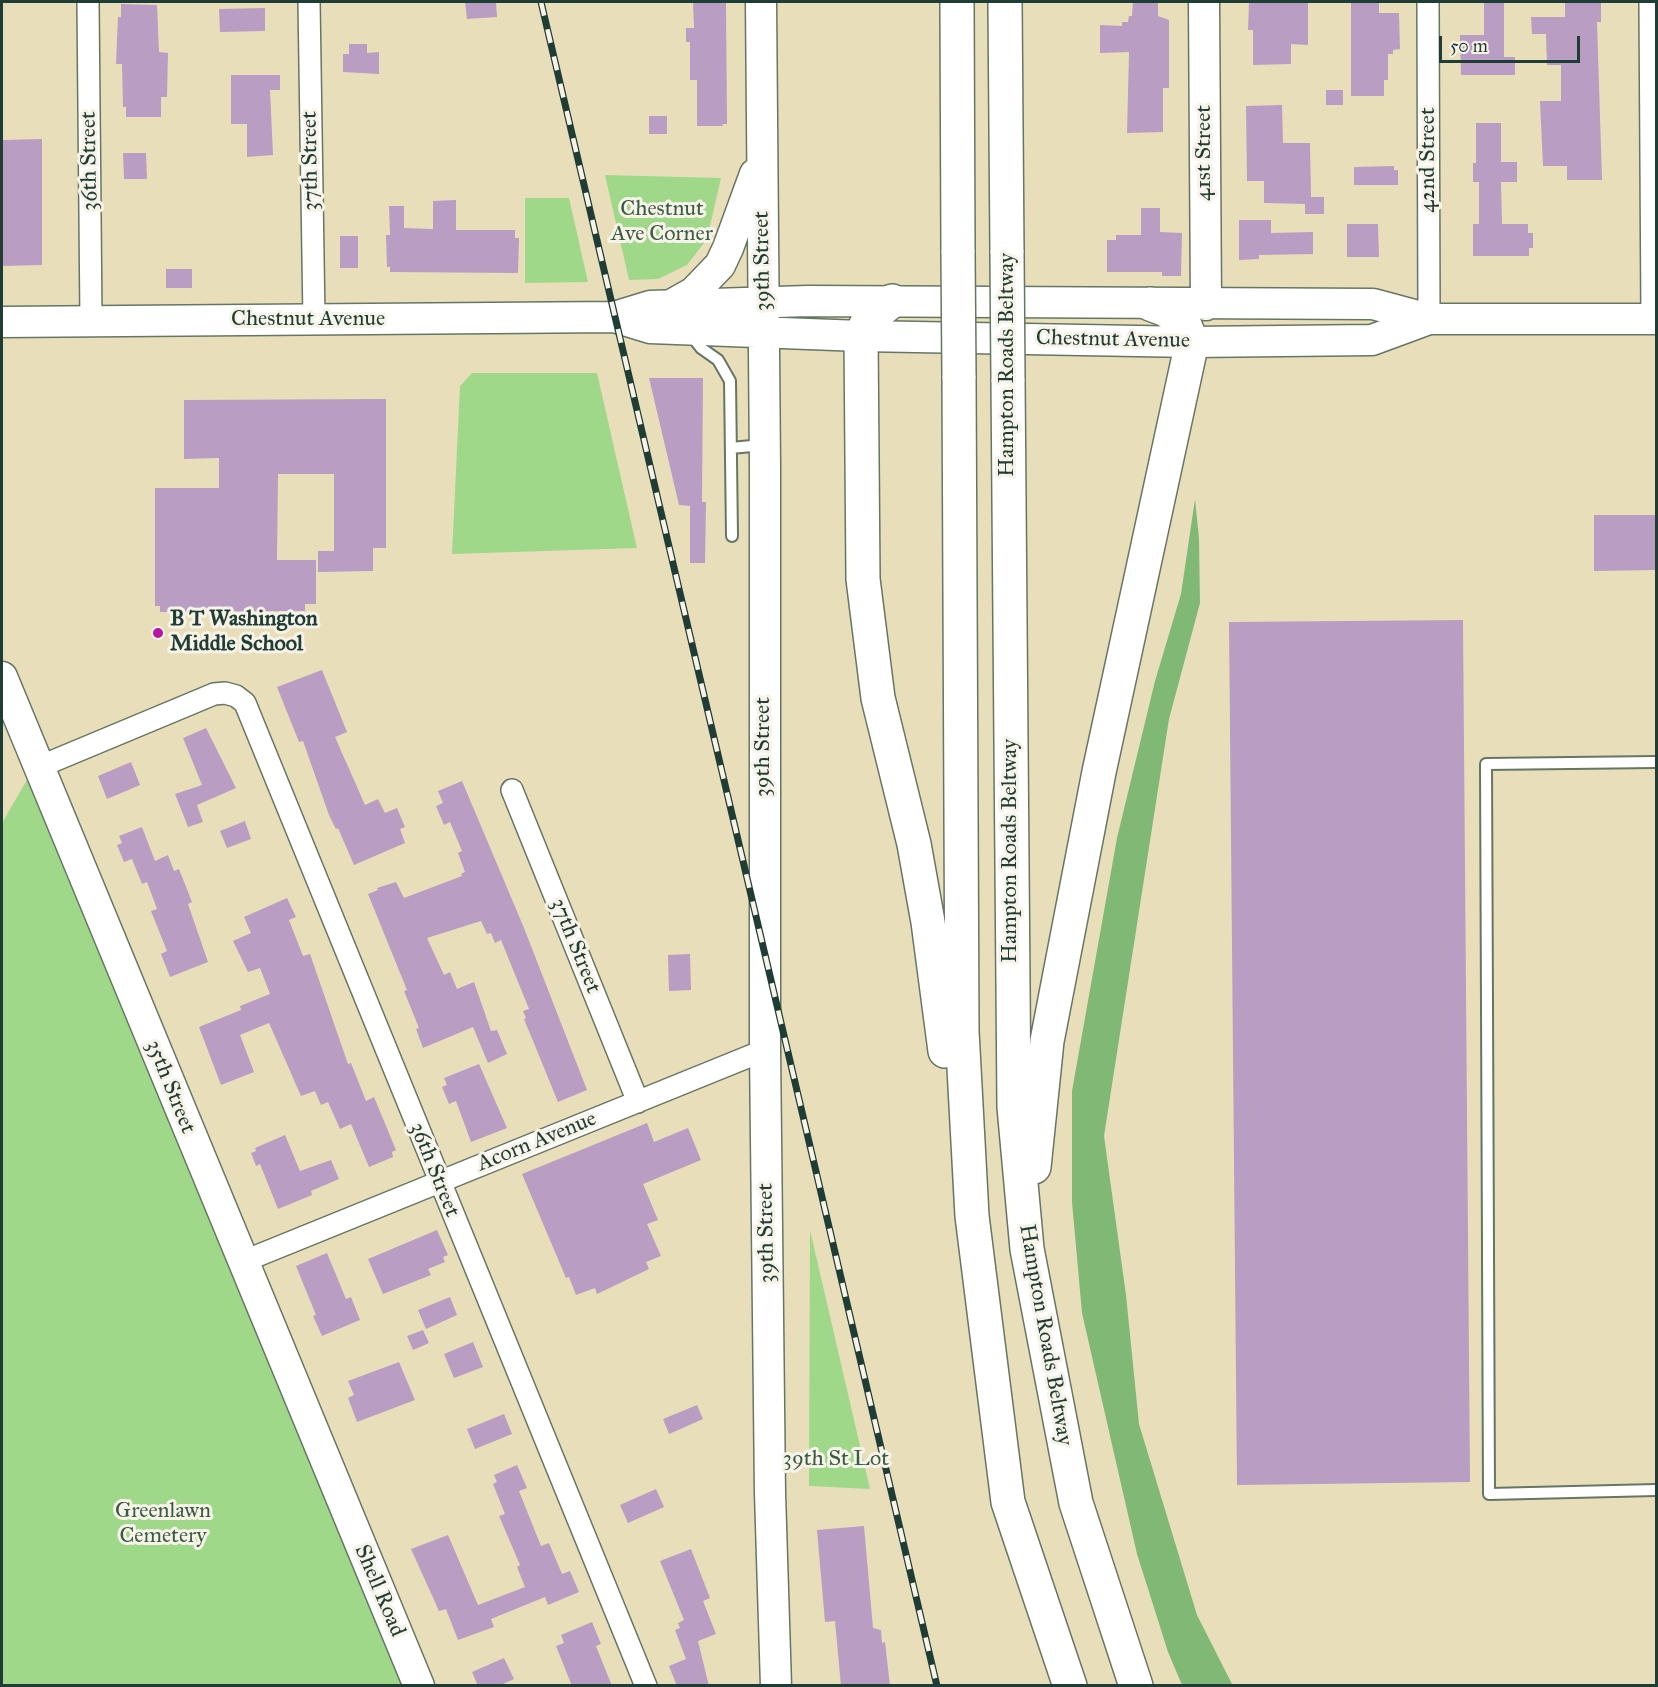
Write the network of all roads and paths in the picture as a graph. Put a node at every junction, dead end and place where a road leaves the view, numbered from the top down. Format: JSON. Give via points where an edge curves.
{"nodes":[{"id":1,"x":88,"y":2,"type":"edge"},
{"id":2,"x":309,"y":2,"type":"edge"},
{"id":3,"x":761,"y":2,"type":"edge"},
{"id":4,"x":957,"y":2,"type":"edge"},
{"id":5,"x":1005,"y":2,"type":"edge"},
{"id":6,"x":1204,"y":2,"type":"edge"},
{"id":7,"x":1428,"y":2,"type":"edge"},
{"id":8,"x":1650,"y":2,"type":"edge"},
{"id":9,"x":762,"y":154,"type":"junction"},
{"id":10,"x":764,"y":302,"type":"junction"},
{"id":11,"x":892,"y":302,"type":"junction"},
{"id":12,"x":1150,"y":304,"type":"junction"},
{"id":13,"x":1206,"y":304,"type":"junction"},
{"id":14,"x":670,"y":305,"type":"junction"},
{"id":15,"x":614,"y":317,"type":"junction"},
{"id":16,"x":1430,"y":319,"type":"junction"},
{"id":17,"x":1654,"y":319,"type":"edge"},
{"id":18,"x":314,"y":320,"type":"junction"},
{"id":19,"x":91,"y":321,"type":"junction"},
{"id":20,"x":2,"y":322,"type":"edge"},
{"id":21,"x":687,"y":330,"type":"junction"},
{"id":22,"x":764,"y":333,"type":"junction"},
{"id":23,"x":861,"y":336,"type":"junction"},
{"id":24,"x":1192,"y":342,"type":"junction"},
{"id":25,"x":765,"y":444,"type":"junction"},
{"id":26,"x":731,"y":448,"type":"junction"},
{"id":27,"x":732,"y":536,"type":"dead end"},
{"id":28,"x":2,"y":677,"type":"edge"},
{"id":29,"x":1656,"y":762,"type":"edge"},
{"id":30,"x":39,"y":767,"type":"junction"},
{"id":31,"x":512,"y":790,"type":"dead end"},
{"id":32,"x":765,"y":1050,"type":"junction"},
{"id":33,"x":638,"y":1101,"type":"junction"},
{"id":34,"x":439,"y":1182,"type":"junction"},
{"id":35,"x":972,"y":1216,"type":"junction"},
{"id":36,"x":1027,"y":1249,"type":"junction"},
{"id":37,"x":242,"y":1262,"type":"junction"},
{"id":38,"x":1656,"y":1490,"type":"edge"},
{"id":39,"x":339,"y":1497,"type":"joint"},
{"id":40,"x":419,"y":1686,"type":"edge"},
{"id":41,"x":646,"y":1686,"type":"edge"},
{"id":42,"x":776,"y":1686,"type":"edge"},
{"id":43,"x":1070,"y":1686,"type":"edge"},
{"id":44,"x":1136,"y":1686,"type":"edge"}],
"edges":[{"from":1,"to":19,"type":"street","name":"36th Street"},
{"from":2,"to":18,"type":"street","name":"37th Street"},
{"from":3,"to":9,"type":"main road","name":"39th Street"},
{"from":4,"to":35,"type":"highway","bridge":true,"via":[[962,1031]]},
{"from":5,"to":36,"type":"highway","name":"Hampton Roads Beltway","bridge":true,"via":[[1014,1107]]},
{"from":6,"to":13,"type":"main road","name":"41st Street"},
{"from":7,"to":16,"type":"street","name":"42nd Street"},
{"from":8,"to":17,"type":"street"},
{"from":9,"to":10,"type":"main road","name":"39th Street"},
{"from":9,"to":14,"type":"main road","via":[[720,265],[694,292]]},
{"from":10,"to":11,"type":"main road","name":"Chestnut Avenue"},
{"from":10,"to":14,"type":"main road","name":"Chestnut Avenue"},
{"from":10,"to":22,"type":"main road","name":"39th Street"},
{"from":11,"to":12,"type":"main road","name":"Chestnut Avenue"},
{"from":11,"to":23,"type":"highway","via":[[868,320]]},
{"from":12,"to":13,"type":"main road","name":"Chestnut Avenue"},
{"from":12,"to":24,"type":"highway","via":[[1184,324]]},
{"from":13,"to":16,"type":"main road","name":"Chestnut Avenue","via":[[1373,304]]},
{"from":14,"to":15,"type":"main road","name":"Chestnut Avenue","via":[[650,306]]},
{"from":15,"to":18,"type":"main road","name":"Chestnut Avenue"},
{"from":15,"to":21,"type":"main road","name":"Chestnut Avenue","via":[[650,328]]},
{"from":16,"to":17,"type":"main road","name":"Chestnut Avenue"},
{"from":16,"to":24,"type":"main road","name":"Chestnut Avenue","via":[[1372,340]]},
{"from":18,"to":19,"type":"main road","name":"Chestnut Avenue"},
{"from":19,"to":20,"type":"main road","name":"Chestnut Avenue"},
{"from":21,"to":22,"type":"main road","name":"Chestnut Avenue"},
{"from":21,"to":26,"type":"lane","via":[[701,348],[718,360],[730,381]]},
{"from":22,"to":23,"type":"main road","name":"Chestnut Avenue"},
{"from":22,"to":25,"type":"main road","name":"39th Street"},
{"from":23,"to":24,"type":"main road","name":"Chestnut Avenue"},
{"from":23,"to":35,"type":"highway","via":[[863,579],[868,638],[878,698],[916,855]]},
{"from":24,"to":36,"type":"highway","via":[[1099,772],[1047,1041]]},
{"from":25,"to":26,"type":"lane"},
{"from":25,"to":32,"type":"main road","name":"39th Street"},
{"from":26,"to":27,"type":"lane"},
{"from":28,"to":30,"type":"main road","name":"35th Street"},
{"from":29,"to":38,"type":"lane","via":[[1486,765],[1486,776],[1489,1494]]},
{"from":30,"to":34,"type":"street","name":"36th Street","via":[[214,694],[236,696],[245,703]]},
{"from":30,"to":37,"type":"main road","name":"35th Street"},
{"from":31,"to":33,"type":"street","name":"37th Street"},
{"from":32,"to":33,"type":"street","name":"Acorn Avenue"},
{"from":32,"to":42,"type":"main road","name":"39th Street"},
{"from":33,"to":34,"type":"street","name":"Acorn Avenue"},
{"from":34,"to":37,"type":"street","name":"Acorn Avenue"},
{"from":34,"to":41,"type":"street","name":"36th Street"},
{"from":35,"to":43,"type":"highway","via":[[1008,1502]]},
{"from":36,"to":44,"type":"highway","name":"Hampton Roads Beltway","via":[[1076,1503]]},
{"from":37,"to":39,"type":"main road","name":"35th Street"},
{"from":39,"to":40,"type":"main road","name":"Shell Road"}]}
